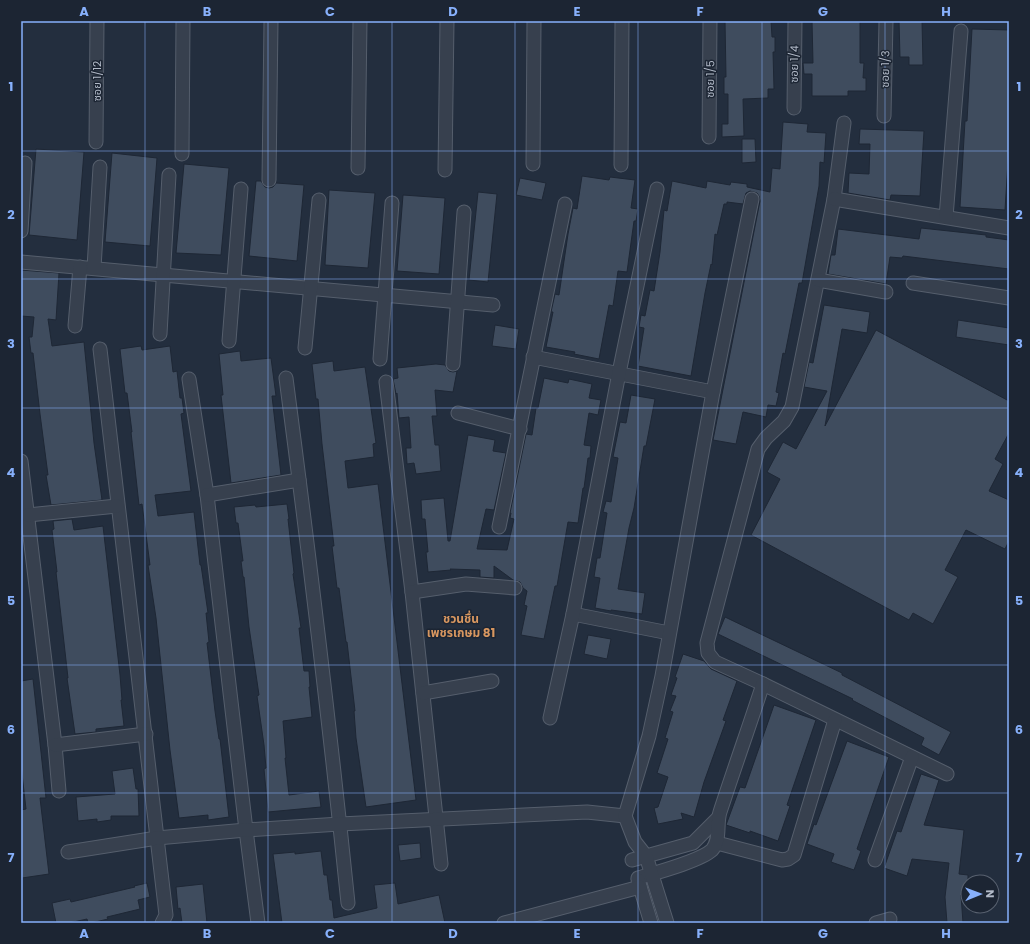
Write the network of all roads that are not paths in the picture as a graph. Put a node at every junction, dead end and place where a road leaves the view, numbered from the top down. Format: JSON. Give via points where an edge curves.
{"nodes":[{"id":1,"x":97,"y":21,"type":"edge"},
{"id":2,"x":183,"y":21,"type":"edge"},
{"id":3,"x":271,"y":21,"type":"edge"},
{"id":4,"x":360,"y":21,"type":"edge"},
{"id":5,"x":447,"y":21,"type":"edge"},
{"id":6,"x":534,"y":21,"type":"edge"},
{"id":7,"x":622,"y":21,"type":"edge"},
{"id":8,"x":710,"y":21,"type":"edge"},
{"id":9,"x":795,"y":21,"type":"edge"},
{"id":10,"x":886,"y":21,"type":"edge"},
{"id":11,"x":961,"y":31,"type":"dead end"},
{"id":12,"x":794,"y":108,"type":"dead end"},
{"id":13,"x":884,"y":116,"type":"dead end"},
{"id":14,"x":844,"y":123,"type":"dead end"},
{"id":15,"x":709,"y":137,"type":"dead end"},
{"id":16,"x":96,"y":142,"type":"dead end"},
{"id":17,"x":182,"y":154,"type":"dead end"},
{"id":18,"x":25,"y":163,"type":"dead end"},
{"id":19,"x":533,"y":164,"type":"dead end"},
{"id":20,"x":621,"y":165,"type":"dead end"},
{"id":21,"x":100,"y":167,"type":"dead end"},
{"id":22,"x":358,"y":168,"type":"dead end"},
{"id":23,"x":445,"y":170,"type":"dead end"},
{"id":24,"x":169,"y":175,"type":"dead end"},
{"id":25,"x":269,"y":180,"type":"dead end"},
{"id":26,"x":241,"y":188,"type":"dead end"},
{"id":27,"x":657,"y":189,"type":"dead end"},
{"id":28,"x":834,"y":198,"type":"junction"},
{"id":29,"x":752,"y":199,"type":"dead end"},
{"id":30,"x":319,"y":200,"type":"dead end"},
{"id":31,"x":392,"y":203,"type":"dead end"},
{"id":32,"x":564,"y":204,"type":"dead end"},
{"id":33,"x":464,"y":212,"type":"dead end"},
{"id":34,"x":946,"y":217,"type":"junction"},
{"id":35,"x":1009,"y":228,"type":"edge"},
{"id":36,"x":21,"y":231,"type":"edge"},
{"id":37,"x":21,"y":262,"type":"edge"},
{"id":38,"x":80,"y":267,"type":"junction"},
{"id":39,"x":94,"y":268,"type":"junction"},
{"id":40,"x":164,"y":275,"type":"junction"},
{"id":41,"x":818,"y":280,"type":"junction"},
{"id":42,"x":234,"y":281,"type":"junction"},
{"id":43,"x":913,"y":283,"type":"dead end"},
{"id":44,"x":312,"y":288,"type":"junction"},
{"id":45,"x":886,"y":292,"type":"dead end"},
{"id":46,"x":385,"y":295,"type":"junction"},
{"id":47,"x":1009,"y":298,"type":"edge"},
{"id":48,"x":458,"y":302,"type":"junction"},
{"id":49,"x":493,"y":305,"type":"dead end"},
{"id":50,"x":75,"y":326,"type":"dead end"},
{"id":51,"x":160,"y":334,"type":"dead end"},
{"id":52,"x":229,"y":341,"type":"dead end"},
{"id":53,"x":305,"y":348,"type":"dead end"},
{"id":54,"x":100,"y":349,"type":"dead end"},
{"id":55,"x":533,"y":357,"type":"junction"},
{"id":56,"x":380,"y":359,"type":"dead end"},
{"id":57,"x":453,"y":364,"type":"dead end"},
{"id":58,"x":619,"y":373,"type":"junction"},
{"id":59,"x":286,"y":378,"type":"dead end"},
{"id":60,"x":189,"y":379,"type":"dead end"},
{"id":61,"x":386,"y":382,"type":"dead end"},
{"id":62,"x":713,"y":392,"type":"junction"},
{"id":63,"x":458,"y":413,"type":"dead end"},
{"id":64,"x":520,"y":429,"type":"junction"},
{"id":65,"x":21,"y":461,"type":"edge"},
{"id":66,"x":299,"y":480,"type":"junction"},
{"id":67,"x":207,"y":495,"type":"junction"},
{"id":68,"x":117,"y":506,"type":"junction"},
{"id":69,"x":28,"y":515,"type":"junction"},
{"id":70,"x":499,"y":527,"type":"dead end"},
{"id":71,"x":515,"y":588,"type":"dead end"},
{"id":72,"x":412,"y":592,"type":"junction"},
{"id":73,"x":573,"y":614,"type":"junction"},
{"id":74,"x":669,"y":633,"type":"junction"},
{"id":75,"x":492,"y":681,"type":"dead end"},
{"id":76,"x":763,"y":684,"type":"junction"},
{"id":77,"x":423,"y":693,"type":"junction"},
{"id":78,"x":550,"y":718,"type":"dead end"},
{"id":79,"x":835,"y":720,"type":"junction"},
{"id":80,"x":146,"y":734,"type":"junction"},
{"id":81,"x":55,"y":745,"type":"junction"},
{"id":82,"x":912,"y":757,"type":"junction"},
{"id":83,"x":947,"y":774,"type":"dead end"},
{"id":84,"x":59,"y":791,"type":"dead end"},
{"id":85,"x":625,"y":816,"type":"junction"},
{"id":86,"x":718,"y":818,"type":"junction"},
{"id":87,"x":436,"y":819,"type":"junction"},
{"id":88,"x":340,"y":824,"type":"junction"},
{"id":89,"x":246,"y":830,"type":"junction"},
{"id":90,"x":157,"y":838,"type":"junction"},
{"id":91,"x":635,"y":842,"type":"junction"},
{"id":92,"x":717,"y":843,"type":"junction"},
{"id":93,"x":68,"y":852,"type":"dead end"},
{"id":94,"x":646,"y":856,"type":"junction"},
{"id":95,"x":632,"y":860,"type":"junction"},
{"id":96,"x":875,"y":860,"type":"dead end"},
{"id":97,"x":441,"y":864,"type":"dead end"},
{"id":98,"x":652,"y":873,"type":"junction"},
{"id":99,"x":639,"y":882,"type":"junction"},
{"id":100,"x":348,"y":903,"type":"dead end"},
{"id":101,"x":890,"y":919,"type":"dead end"},
{"id":102,"x":162,"y":923,"type":"edge"},
{"id":103,"x":258,"y":923,"type":"edge"},
{"id":104,"x":504,"y":923,"type":"edge"},
{"id":105,"x":651,"y":923,"type":"edge"},
{"id":106,"x":667,"y":923,"type":"edge"},
{"id":107,"x":876,"y":923,"type":"edge"}],
"edges":[{"from":1,"to":16,"type":"street","name":"ซอย 1/12"},
{"from":2,"to":17,"type":"street"},
{"from":3,"to":25,"type":"street"},
{"from":4,"to":22,"type":"street"},
{"from":5,"to":23,"type":"street"},
{"from":6,"to":19,"type":"street"},
{"from":7,"to":20,"type":"street"},
{"from":8,"to":15,"type":"street","name":"ซอย 1/5"},
{"from":9,"to":12,"type":"street","name":"ซอย 1/4"},
{"from":10,"to":13,"type":"street","name":"ซอย 1/3"},
{"from":11,"to":34,"type":"street"},
{"from":14,"to":28,"type":"street"},
{"from":18,"to":36,"type":"street"},
{"from":21,"to":39,"type":"street"},
{"from":24,"to":40,"type":"street"},
{"from":26,"to":42,"type":"street"},
{"from":27,"to":58,"type":"street"},
{"from":28,"to":34,"type":"street"},
{"from":28,"to":41,"type":"street"},
{"from":29,"to":62,"type":"street"},
{"from":30,"to":44,"type":"street"},
{"from":31,"to":46,"type":"street"},
{"from":32,"to":55,"type":"street"},
{"from":33,"to":48,"type":"street"},
{"from":34,"to":35,"type":"street"},
{"from":37,"to":38,"type":"street"},
{"from":38,"to":39,"type":"street"},
{"from":38,"to":50,"type":"street"},
{"from":39,"to":40,"type":"street"},
{"from":40,"to":42,"type":"street"},
{"from":40,"to":51,"type":"street"},
{"from":41,"to":45,"type":"street"},
{"from":41,"to":76,"type":"street","via":[[792,407],[784,421],[758,449],[706,643],[708,653],[715,662]]},
{"from":42,"to":44,"type":"street"},
{"from":42,"to":52,"type":"street"},
{"from":43,"to":47,"type":"street"},
{"from":44,"to":46,"type":"street"},
{"from":44,"to":53,"type":"street"},
{"from":46,"to":48,"type":"street"},
{"from":46,"to":56,"type":"street"},
{"from":48,"to":49,"type":"street"},
{"from":48,"to":57,"type":"street"},
{"from":54,"to":68,"type":"street"},
{"from":55,"to":58,"type":"street"},
{"from":55,"to":64,"type":"street"},
{"from":58,"to":62,"type":"street"},
{"from":58,"to":73,"type":"street"},
{"from":59,"to":66,"type":"street"},
{"from":60,"to":67,"type":"street"},
{"from":61,"to":72,"type":"street"},
{"from":62,"to":74,"type":"street"},
{"from":63,"to":64,"type":"street"},
{"from":64,"to":70,"type":"street"},
{"from":65,"to":69,"type":"street"},
{"from":66,"to":67,"type":"street"},
{"from":66,"to":88,"type":"street"},
{"from":67,"to":89,"type":"street"},
{"from":68,"to":69,"type":"street"},
{"from":68,"to":80,"type":"street"},
{"from":69,"to":81,"type":"street"},
{"from":71,"to":72,"type":"street","via":[[466,584]]},
{"from":72,"to":77,"type":"street"},
{"from":73,"to":74,"type":"street"},
{"from":73,"to":78,"type":"street"},
{"from":74,"to":85,"type":"street","via":[[649,736]]},
{"from":75,"to":77,"type":"street"},
{"from":76,"to":79,"type":"street"},
{"from":76,"to":86,"type":"street"},
{"from":77,"to":87,"type":"street"},
{"from":79,"to":82,"type":"street"},
{"from":79,"to":92,"type":"street","via":[[794,855],[782,860]]},
{"from":80,"to":81,"type":"street"},
{"from":80,"to":90,"type":"street"},
{"from":81,"to":84,"type":"street"},
{"from":82,"to":83,"type":"street"},
{"from":82,"to":96,"type":"street"},
{"from":85,"to":87,"type":"street","via":[[588,812]]},
{"from":85,"to":91,"type":"street"},
{"from":86,"to":92,"type":"street"},
{"from":86,"to":94,"type":"street","via":[[693,843]]},
{"from":87,"to":88,"type":"street"},
{"from":87,"to":97,"type":"street"},
{"from":88,"to":89,"type":"street"},
{"from":88,"to":100,"type":"street"},
{"from":89,"to":90,"type":"street"},
{"from":89,"to":103,"type":"street"},
{"from":90,"to":93,"type":"street"},
{"from":90,"to":102,"type":"street","via":[[166,915]]},
{"from":91,"to":94,"type":"street"},
{"from":91,"to":95,"type":"street"},
{"from":92,"to":98,"type":"street","via":[[707,854]]},
{"from":94,"to":95,"type":"street"},
{"from":94,"to":98,"type":"street"},
{"from":95,"to":99,"type":"street"},
{"from":98,"to":99,"type":"street"},
{"from":98,"to":106,"type":"street"},
{"from":99,"to":104,"type":"street"},
{"from":99,"to":105,"type":"street"},
{"from":101,"to":107,"type":"street"}]}
